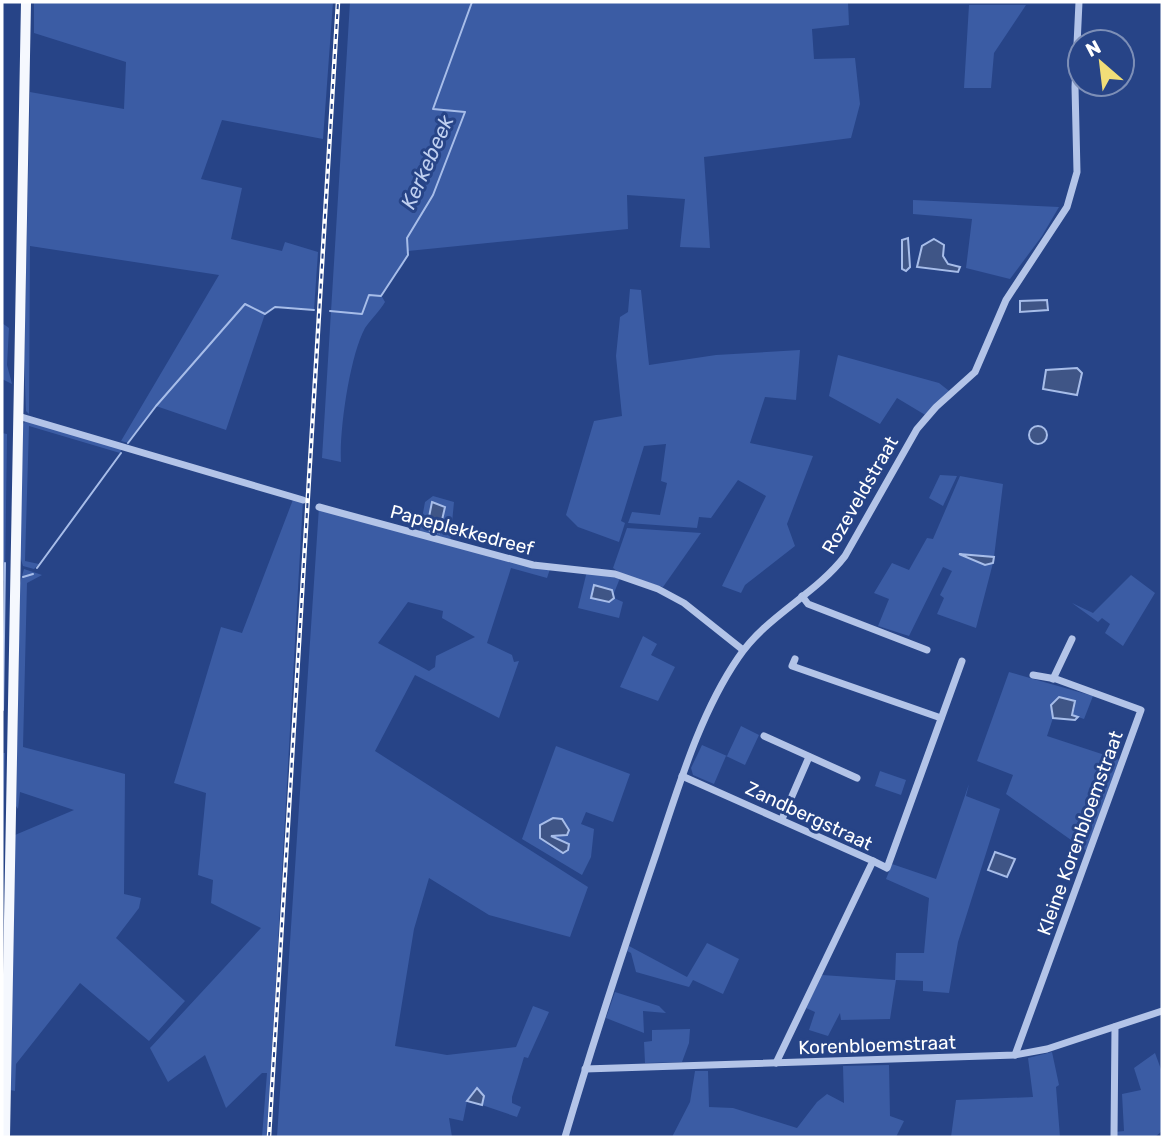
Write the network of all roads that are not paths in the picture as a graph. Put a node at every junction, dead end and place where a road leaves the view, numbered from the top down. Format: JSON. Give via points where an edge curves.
{"nodes":[{"id":1,"x":26,"y":2,"type":"edge"},
{"id":2,"x":1079,"y":2,"type":"edge"},
{"id":3,"x":18,"y":416,"type":"junction"},
{"id":4,"x":303,"y":500,"type":"dead end"},
{"id":5,"x":319,"y":508,"type":"dead end"},
{"id":6,"x":802,"y":596,"type":"junction"},
{"id":7,"x":1072,"y":639,"type":"dead end"},
{"id":8,"x":743,"y":650,"type":"junction"},
{"id":9,"x":927,"y":650,"type":"dead end"},
{"id":10,"x":795,"y":659,"type":"dead end"},
{"id":11,"x":962,"y":661,"type":"dead end"},
{"id":12,"x":1033,"y":675,"type":"dead end"},
{"id":13,"x":1053,"y":678,"type":"junction"},
{"id":14,"x":942,"y":718,"type":"junction"},
{"id":15,"x":764,"y":736,"type":"dead end"},
{"id":16,"x":809,"y":757,"type":"junction"},
{"id":17,"x":682,"y":776,"type":"junction"},
{"id":18,"x":856,"y":778,"type":"dead end"},
{"id":19,"x":782,"y":819,"type":"junction"},
{"id":20,"x":873,"y":861,"type":"junction"},
{"id":21,"x":1162,"y":1011,"type":"edge"},
{"id":22,"x":1115,"y":1027,"type":"junction"},
{"id":23,"x":1015,"y":1055,"type":"junction"},
{"id":24,"x":776,"y":1063,"type":"junction"},
{"id":25,"x":585,"y":1069,"type":"junction"},
{"id":26,"x":5,"y":1137,"type":"edge"},
{"id":27,"x":565,"y":1137,"type":"edge"},
{"id":28,"x":1114,"y":1137,"type":"edge"}],
"edges":[{"from":1,"to":3,"type":"main road"},
{"from":2,"to":6,"type":"street","name":"Rozeveldstraat","via":[[1077,172],[1067,207],[1006,300],[975,372],[925,419],[845,556]]},
{"from":3,"to":4,"type":"street"},
{"from":3,"to":26,"type":"main road"},
{"from":5,"to":8,"type":"street","name":"Papeplekkedreef","via":[[533,565],[615,574],[673,596]]},
{"from":6,"to":8,"type":"street","name":"Rozeveldstraat","via":[[768,622]]},
{"from":6,"to":9,"type":"street","via":[[808,604]]},
{"from":7,"to":13,"type":"street"},
{"from":8,"to":17,"type":"street","name":"Rozeveldstraat"},
{"from":10,"to":14,"type":"street","via":[[792,666]]},
{"from":11,"to":14,"type":"street"},
{"from":12,"to":13,"type":"street"},
{"from":13,"to":23,"type":"street","name":"Kleine Korenbloemstraat","via":[[1140,710]]},
{"from":14,"to":20,"type":"street","via":[[886,872]]},
{"from":15,"to":16,"type":"street"},
{"from":16,"to":18,"type":"street"},
{"from":16,"to":19,"type":"street"},
{"from":17,"to":19,"type":"street","name":"Zandbergstraat"},
{"from":17,"to":25,"type":"street","name":"Rozeveldstraat"},
{"from":19,"to":20,"type":"street","name":"Zandbergstraat"},
{"from":20,"to":24,"type":"street","name":"Zandbergstraat"},
{"from":21,"to":22,"type":"street","name":"Korenbloemstraat"},
{"from":22,"to":23,"type":"street","name":"Korenbloemstraat"},
{"from":22,"to":28,"type":"street"},
{"from":23,"to":24,"type":"street","name":"Korenbloemstraat"},
{"from":24,"to":25,"type":"street","name":"Korenbloemstraat"},
{"from":25,"to":27,"type":"street","name":"Rozeveldstraat"}]}
